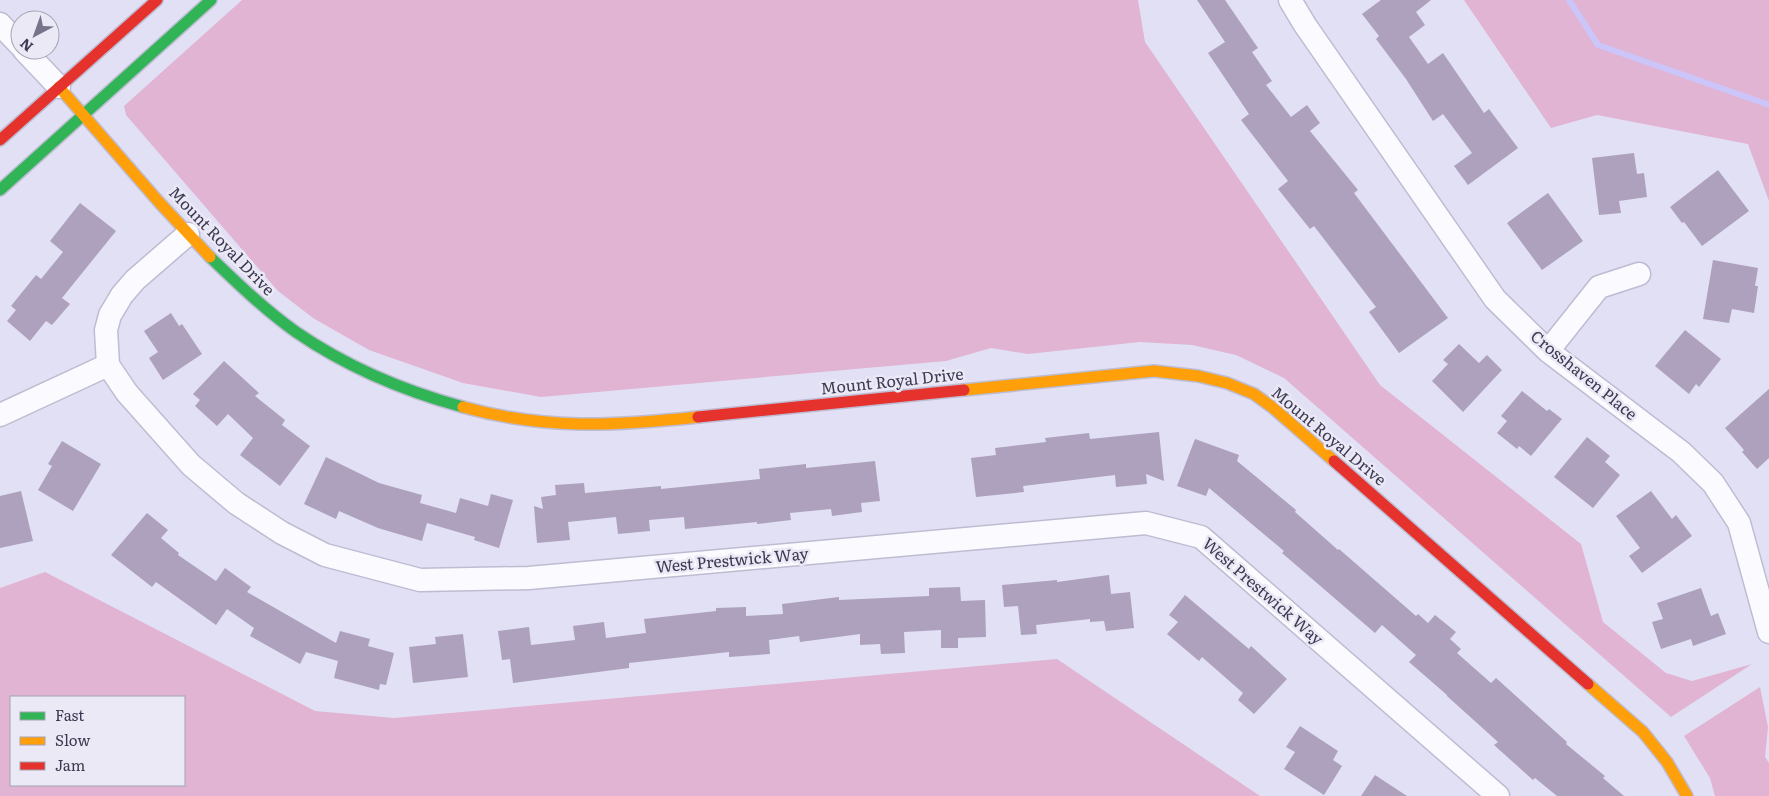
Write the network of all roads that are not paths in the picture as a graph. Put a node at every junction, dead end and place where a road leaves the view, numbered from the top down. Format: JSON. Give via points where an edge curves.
{"nodes":[{"id":1,"x":157,"y":0,"type":"edge"},
{"id":2,"x":211,"y":0,"type":"edge"},
{"id":3,"x":1290,"y":0,"type":"edge"},
{"id":4,"x":0,"y":24,"type":"edge"},
{"id":5,"x":10,"y":34,"type":"edge"},
{"id":6,"x":33,"y":60,"type":"edge"},
{"id":7,"x":59,"y":87,"type":"junction"},
{"id":8,"x":84,"y":115,"type":"junction"},
{"id":9,"x":0,"y":140,"type":"edge"},
{"id":10,"x":0,"y":190,"type":"edge"},
{"id":11,"x":188,"y":234,"type":"junction"},
{"id":12,"x":1639,"y":274,"type":"dead end"},
{"id":13,"x":1548,"y":351,"type":"junction"},
{"id":14,"x":108,"y":365,"type":"junction"},
{"id":15,"x":0,"y":415,"type":"edge"},
{"id":16,"x":1769,"y":632,"type":"edge"},
{"id":17,"x":1498,"y":796,"type":"edge"},
{"id":18,"x":1687,"y":796,"type":"edge"}],
"edges":[{"from":1,"to":7,"type":"street"},
{"from":2,"to":8,"type":"street"},
{"from":3,"to":13,"type":"street","name":"Crosshaven Place","via":[[1495,299]]},
{"from":4,"to":5,"type":"street"},
{"from":6,"to":7,"type":"street"},
{"from":7,"to":8,"type":"street","name":"Mount Royal Drive"},
{"from":7,"to":9,"type":"street"},
{"from":8,"to":10,"type":"street"},
{"from":8,"to":11,"type":"street","name":"Mount Royal Drive"},
{"from":11,"to":14,"type":"street","via":[[122,295],[110,315],[106,330]]},
{"from":11,"to":18,"type":"street","name":"Mount Royal Drive","via":[[265,309],[330,354],[367,373],[440,401],[536,421],[597,425],[643,423],[1154,371],[1187,372],[1238,387],[1265,401],[1290,422],[1642,732],[1663,755]]},
{"from":12,"to":13,"type":"street","via":[[1599,287]]},
{"from":13,"to":16,"type":"street","name":"Crosshaven Place","via":[[1681,452],[1713,483],[1738,523]]},
{"from":14,"to":15,"type":"street"},
{"from":14,"to":17,"type":"street","name":"West Prestwick Way","via":[[127,393],[191,465],[236,503],[282,533],[325,555],[420,580],[529,578],[1146,523],[1201,537]]}]}
